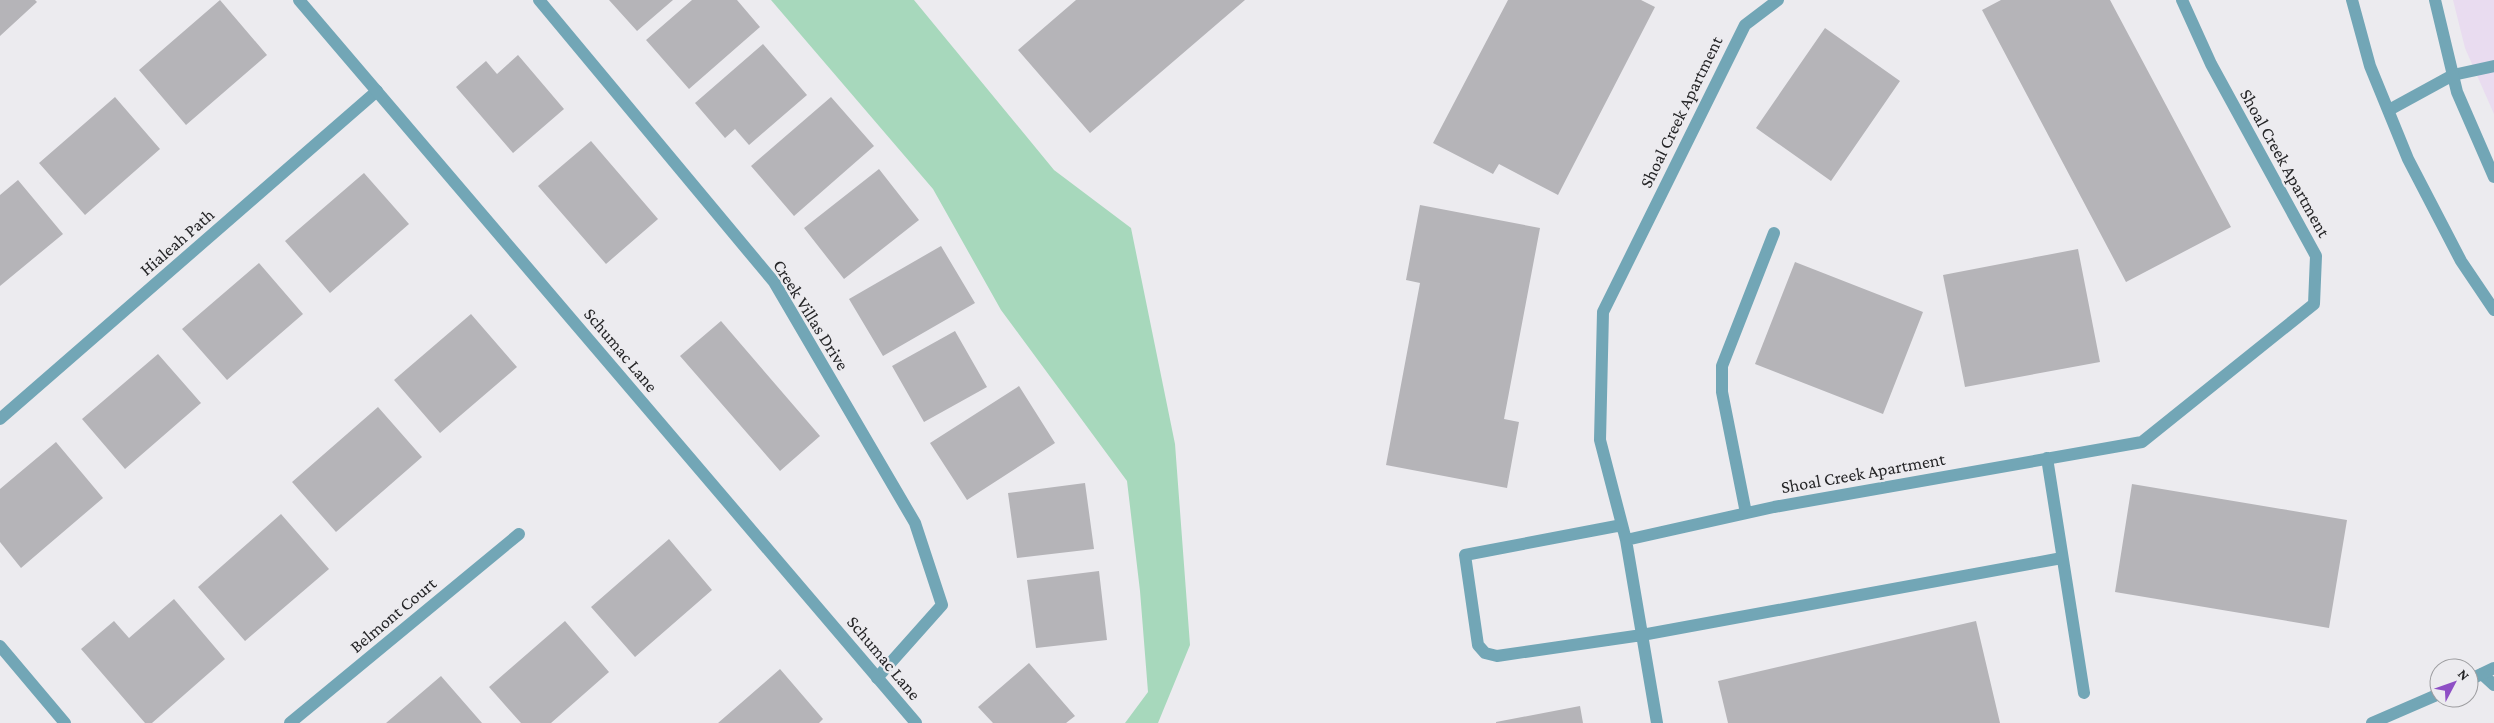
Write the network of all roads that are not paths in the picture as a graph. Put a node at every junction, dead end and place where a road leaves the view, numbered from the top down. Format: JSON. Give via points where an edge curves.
{"nodes":[{"id":1,"x":299,"y":0,"type":"edge"},
{"id":2,"x":539,"y":0,"type":"edge"},
{"id":3,"x":1778,"y":0,"type":"edge"},
{"id":4,"x":2182,"y":0,"type":"edge"},
{"id":5,"x":2352,"y":0,"type":"edge"},
{"id":6,"x":2435,"y":0,"type":"edge"},
{"id":7,"x":2494,"y":66,"type":"edge"},
{"id":8,"x":2453,"y":75,"type":"junction"},
{"id":9,"x":376,"y":91,"type":"junction"},
{"id":10,"x":2389,"y":110,"type":"junction"},
{"id":11,"x":2494,"y":177,"type":"edge"},
{"id":12,"x":1774,"y":233,"type":"dead end"},
{"id":13,"x":2494,"y":310,"type":"edge"},
{"id":14,"x":0,"y":419,"type":"edge"},
{"id":15,"x":2047,"y":458,"type":"junction"},
{"id":16,"x":1746,"y":513,"type":"junction"},
{"id":17,"x":1622,"y":525,"type":"junction"},
{"id":18,"x":518,"y":534,"type":"dead end"},
{"id":19,"x":1626,"y":540,"type":"junction"},
{"id":20,"x":2062,"y":558,"type":"junction"},
{"id":21,"x":1642,"y":634,"type":"junction"},
{"id":22,"x":0,"y":646,"type":"edge"},
{"id":23,"x":2494,"y":668,"type":"edge"},
{"id":24,"x":2482,"y":674,"type":"junction"},
{"id":25,"x":2479,"y":675,"type":"edge"},
{"id":26,"x":878,"y":678,"type":"junction"},
{"id":27,"x":2494,"y":685,"type":"edge"},
{"id":28,"x":2084,"y":693,"type":"dead end"},
{"id":29,"x":2429,"y":698,"type":"edge"},
{"id":30,"x":65,"y":723,"type":"edge"},
{"id":31,"x":290,"y":723,"type":"edge"},
{"id":32,"x":916,"y":723,"type":"edge"},
{"id":33,"x":1656,"y":723,"type":"edge"},
{"id":34,"x":2372,"y":723,"type":"edge"}],
"edges":[{"from":1,"to":9,"type":"street","name":"Schumac Lane"},
{"from":2,"to":26,"type":"street","name":"Creek Villas Drive","via":[[774,282],[915,523],[942,605]]},
{"from":3,"to":17,"type":"street","name":"Shoal Creek Apartment","via":[[1745,25],[1603,312],[1600,440]]},
{"from":4,"to":15,"type":"street","name":"Shoal Creek Apartment","via":[[2211,64],[2316,256],[2314,304],[2142,442]]},
{"from":5,"to":10,"type":"street","via":[[2370,66]]},
{"from":6,"to":8,"type":"street"},
{"from":7,"to":8,"type":"street"},
{"from":8,"to":10,"type":"street"},
{"from":8,"to":11,"type":"street","via":[[2457,92]]},
{"from":9,"to":14,"type":"street","name":"Hialeah Path"},
{"from":9,"to":26,"type":"street","name":"Schumac Lane"},
{"from":10,"to":13,"type":"street","via":[[2408,158],[2461,261]]},
{"from":12,"to":16,"type":"street","via":[[1722,366],[1722,392]]},
{"from":15,"to":16,"type":"street","name":"Shoal Creek Apartment"},
{"from":15,"to":20,"type":"street"},
{"from":16,"to":19,"type":"street","name":"Shoal Creek Apartment"},
{"from":17,"to":19,"type":"street","name":"Shoal Creek Apartment"},
{"from":17,"to":21,"type":"street","via":[[1465,555],[1478,645],[1485,653],[1497,656]]},
{"from":18,"to":31,"type":"street","name":"Belmont Court"},
{"from":19,"to":21,"type":"street"},
{"from":20,"to":21,"type":"street"},
{"from":20,"to":28,"type":"street"},
{"from":21,"to":33,"type":"street"},
{"from":22,"to":30,"type":"street"},
{"from":23,"to":24,"type":"street"},
{"from":24,"to":25,"type":"street"},
{"from":24,"to":27,"type":"street"},
{"from":26,"to":32,"type":"street","name":"Schumac Lane"},
{"from":29,"to":34,"type":"street"}]}
